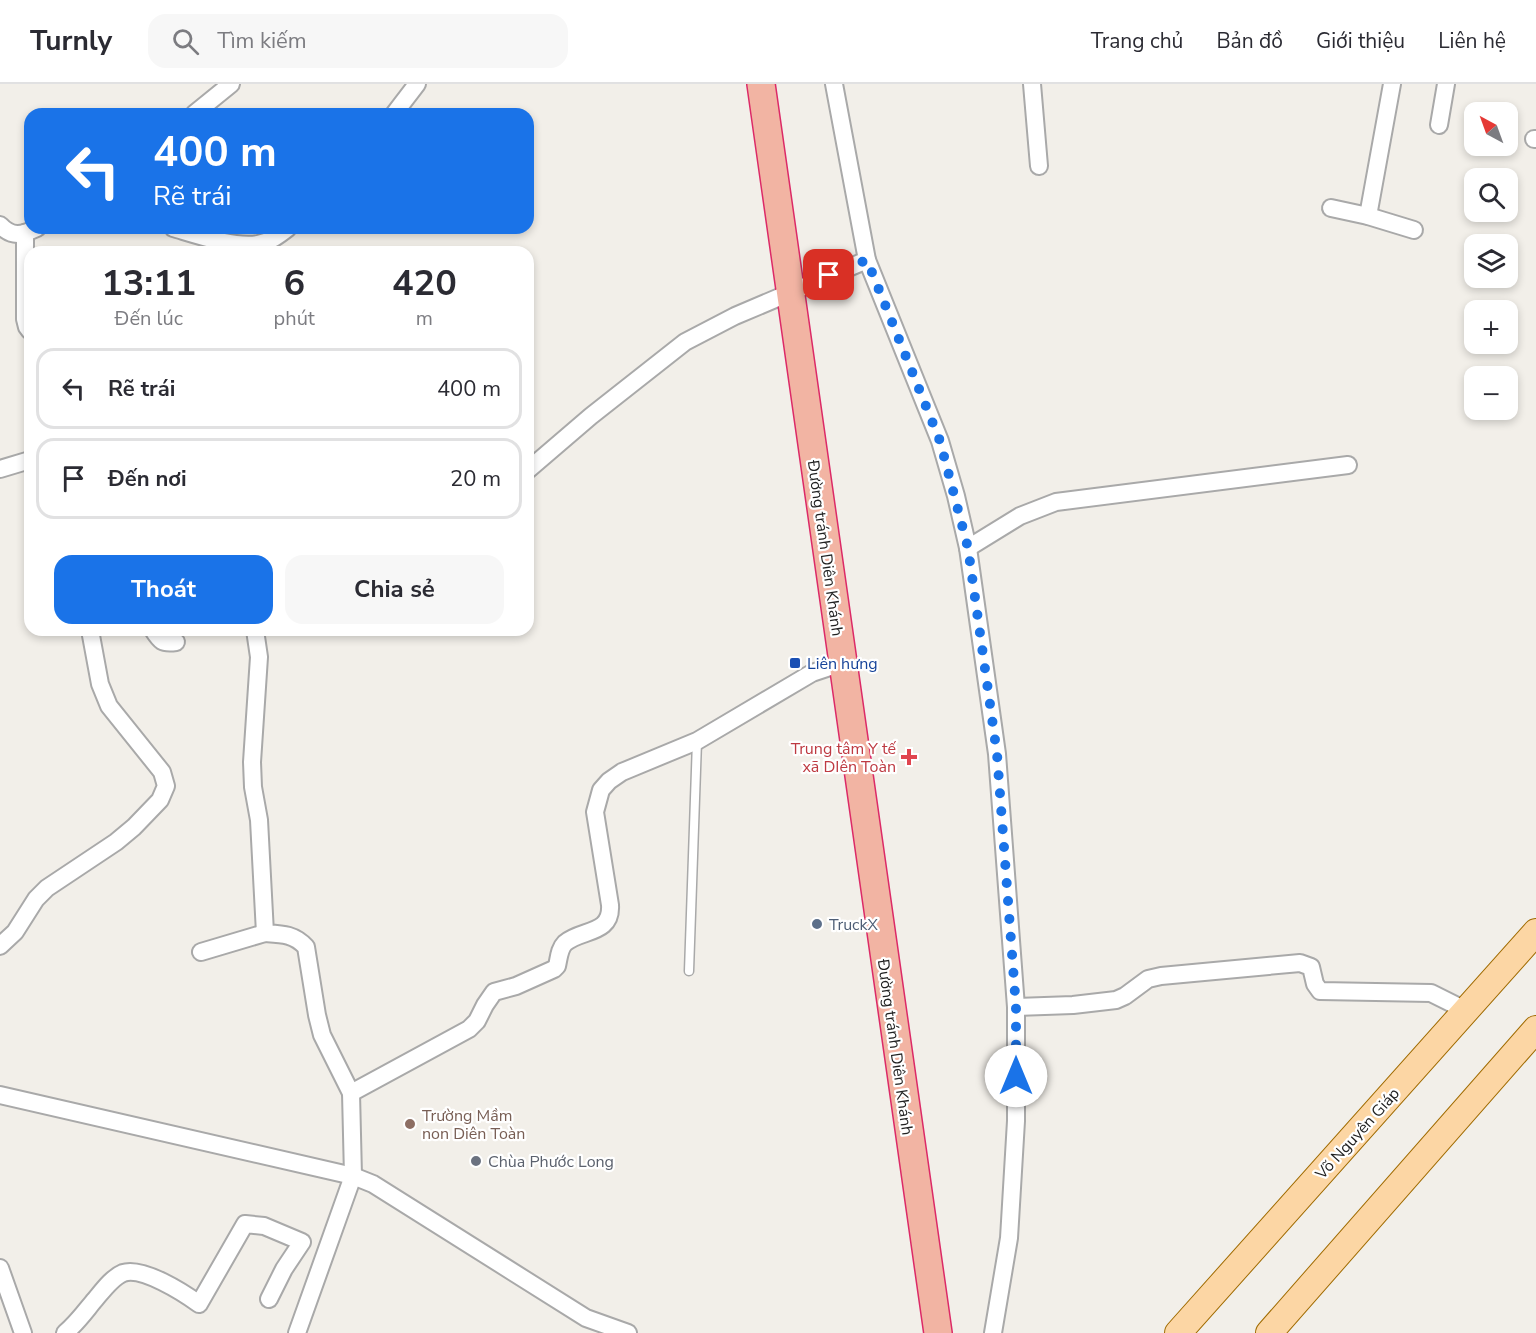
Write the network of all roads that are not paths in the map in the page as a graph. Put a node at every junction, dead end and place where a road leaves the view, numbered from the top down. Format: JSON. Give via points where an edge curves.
{"nodes":[{"id":1,"x":231,"y":84,"type":"edge"},
{"id":2,"x":417,"y":84,"type":"edge"},
{"id":3,"x":761,"y":84,"type":"edge"},
{"id":4,"x":834,"y":84,"type":"edge"},
{"id":5,"x":1032,"y":84,"type":"edge"},
{"id":6,"x":1392,"y":84,"type":"edge"},
{"id":7,"x":1446,"y":84,"type":"edge"},
{"id":8,"x":201,"y":108,"type":"edge"},
{"id":9,"x":399,"y":108,"type":"edge"},
{"id":10,"x":1439,"y":125,"type":"dead end"},
{"id":11,"x":1039,"y":166,"type":"dead end"},
{"id":12,"x":1331,"y":208,"type":"dead end"},
{"id":13,"x":1368,"y":216,"type":"junction"},
{"id":14,"x":0,"y":225,"type":"edge"},
{"id":15,"x":1414,"y":230,"type":"dead end"},
{"id":16,"x":24,"y":234,"type":"edge"},
{"id":17,"x":195,"y":234,"type":"edge"},
{"id":18,"x":280,"y":234,"type":"edge"},
{"id":19,"x":240,"y":246,"type":"edge"},
{"id":20,"x":253,"y":246,"type":"edge"},
{"id":21,"x":867,"y":260,"type":"junction"},
{"id":22,"x":791,"y":291,"type":"junction"},
{"id":23,"x":24,"y":462,"type":"edge"},
{"id":24,"x":534,"y":465,"type":"edge"},
{"id":25,"x":1348,"y":465,"type":"dead end"},
{"id":26,"x":0,"y":469,"type":"edge"},
{"id":27,"x":968,"y":548,"type":"junction"},
{"id":28,"x":91,"y":636,"type":"edge"},
{"id":29,"x":157,"y":636,"type":"edge"},
{"id":30,"x":256,"y":636,"type":"edge"},
{"id":31,"x":176,"y":642,"type":"dead end"},
{"id":32,"x":842,"y":663,"type":"junction"},
{"id":33,"x":697,"y":741,"type":"junction"},
{"id":34,"x":1536,"y":932,"type":"edge"},
{"id":35,"x":266,"y":933,"type":"junction"},
{"id":36,"x":0,"y":946,"type":"edge"},
{"id":37,"x":201,"y":952,"type":"dead end"},
{"id":38,"x":689,"y":971,"type":"dead end"},
{"id":39,"x":1016,"y":1007,"type":"junction"},
{"id":40,"x":1467,"y":1011,"type":"junction"},
{"id":41,"x":1536,"y":1029,"type":"edge"},
{"id":42,"x":351,"y":1093,"type":"junction"},
{"id":43,"x":0,"y":1095,"type":"edge"},
{"id":44,"x":353,"y":1176,"type":"junction"},
{"id":45,"x":0,"y":1268,"type":"edge"},
{"id":46,"x":268,"y":1299,"type":"dead end"},
{"id":47,"x":22,"y":1333,"type":"edge"},
{"id":48,"x":65,"y":1333,"type":"edge"},
{"id":49,"x":297,"y":1333,"type":"edge"},
{"id":50,"x":628,"y":1333,"type":"edge"},
{"id":51,"x":938,"y":1333,"type":"edge"},
{"id":52,"x":993,"y":1333,"type":"edge"},
{"id":53,"x":1178,"y":1333,"type":"edge"},
{"id":54,"x":1269,"y":1333,"type":"edge"}],
"edges":[{"from":1,"to":8,"type":"street"},
{"from":2,"to":9,"type":"street"},
{"from":3,"to":22,"type":"highway","name":"Đường tránh Diên Khánh"},
{"from":4,"to":21,"type":"street"},
{"from":5,"to":11,"type":"street"},
{"from":6,"to":13,"type":"street"},
{"from":7,"to":10,"type":"street"},
{"from":12,"to":13,"type":"street"},
{"from":13,"to":15,"type":"street"},
{"from":14,"to":16,"type":"street","via":[[11,234]]},
{"from":17,"to":19,"type":"street"},
{"from":18,"to":20,"type":"street"},
{"from":21,"to":22,"type":"street"},
{"from":21,"to":27,"type":"street","via":[[940,441]]},
{"from":22,"to":24,"type":"street","via":[[685,342]]},
{"from":22,"to":32,"type":"highway","name":"Đường tránh Diên Khánh"},
{"from":23,"to":26,"type":"street"},
{"from":25,"to":27,"type":"street","via":[[1056,502],[1020,516]]},
{"from":27,"to":39,"type":"street","via":[[997,754]]},
{"from":28,"to":36,"type":"street","via":[[100,684],[109,706],[162,772],[165,792],[116,842],[47,888]]},
{"from":29,"to":31,"type":"street","via":[[165,643]]},
{"from":30,"to":35,"type":"street","via":[[260,657],[252,762]]},
{"from":32,"to":33,"type":"street","via":[[812,673]]},
{"from":32,"to":51,"type":"highway","name":"Đường tránh Diên Khánh"},
{"from":33,"to":38,"type":"lane"},
{"from":33,"to":42,"type":"street","via":[[622,772],[601,790],[595,812],[610,905],[608,920],[566,942],[554,969],[494,992],[469,1029]]},
{"from":34,"to":40,"type":"main road","name":"Võ Nguyên Giáp"},
{"from":35,"to":37,"type":"street"},
{"from":35,"to":42,"type":"street","via":[[291,936],[306,947],[322,1035]]},
{"from":39,"to":40,"type":"street","via":[[1116,1000],[1148,979],[1161,976],[1300,963],[1311,967],[1320,991],[1422,992]]},
{"from":39,"to":52,"type":"street","via":[[1011,1213]]},
{"from":40,"to":53,"type":"main road","name":"Võ Nguyên Giáp"},
{"from":41,"to":54,"type":"main road"},
{"from":42,"to":44,"type":"street"},
{"from":43,"to":44,"type":"street"},
{"from":44,"to":49,"type":"street"},
{"from":44,"to":50,"type":"street","via":[[373,1184],[586,1318]]},
{"from":45,"to":47,"type":"street"},
{"from":46,"to":48,"type":"street","via":[[302,1242],[264,1226],[245,1224],[199,1304],[165,1283],[141,1273],[125,1272]]}]}
